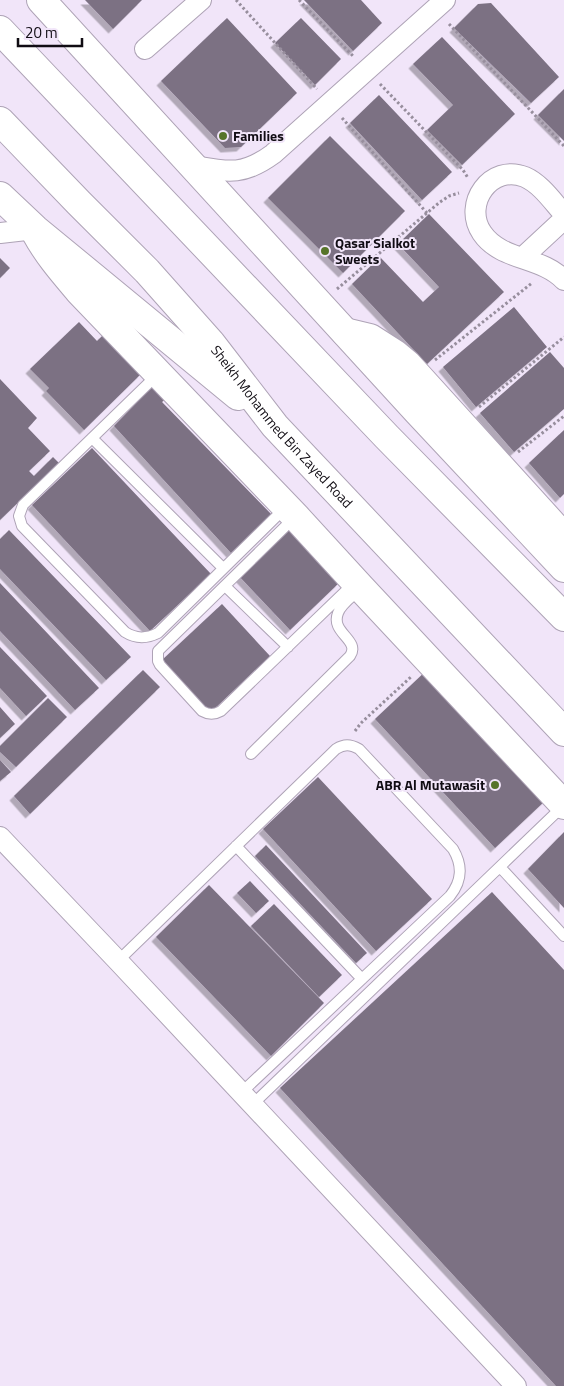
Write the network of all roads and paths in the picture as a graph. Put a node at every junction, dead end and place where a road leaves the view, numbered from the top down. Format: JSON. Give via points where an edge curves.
{"nodes":[{"id":1,"x":41,"y":0,"type":"edge"},
{"id":2,"x":201,"y":0,"type":"edge"},
{"id":3,"x":299,"y":0,"type":"edge"},
{"id":4,"x":440,"y":4,"type":"edge"},
{"id":5,"x":0,"y":30,"type":"edge"},
{"id":6,"x":146,"y":49,"type":"dead end"},
{"id":7,"x":367,"y":70,"type":"junction"},
{"id":8,"x":0,"y":121,"type":"edge"},
{"id":9,"x":564,"y":146,"type":"edge"},
{"id":10,"x":194,"y":166,"type":"junction"},
{"id":11,"x":475,"y":191,"type":"junction"},
{"id":12,"x":0,"y":196,"type":"edge"},
{"id":13,"x":564,"y":214,"type":"edge"},
{"id":14,"x":564,"y":219,"type":"edge"},
{"id":15,"x":35,"y":229,"type":"junction"},
{"id":16,"x":0,"y":233,"type":"edge"},
{"id":17,"x":522,"y":258,"type":"junction"},
{"id":18,"x":557,"y":274,"type":"edge"},
{"id":19,"x":320,"y":304,"type":"junction"},
{"id":20,"x":345,"y":332,"type":"junction"},
{"id":21,"x":564,"y":337,"type":"edge"},
{"id":22,"x":159,"y":373,"type":"junction"},
{"id":23,"x":417,"y":375,"type":"junction"},
{"id":24,"x":564,"y":416,"type":"edge"},
{"id":25,"x":460,"y":423,"type":"junction"},
{"id":26,"x":274,"y":426,"type":"junction"},
{"id":27,"x":92,"y":438,"type":"junction"},
{"id":28,"x":500,"y":466,"type":"junction"},
{"id":29,"x":291,"y":512,"type":"junction"},
{"id":30,"x":564,"y":537,"type":"edge"},
{"id":31,"x":223,"y":568,"type":"junction"},
{"id":32,"x":564,"y":568,"type":"edge"},
{"id":33,"x":358,"y":585,"type":"junction"},
{"id":34,"x":225,"y":586,"type":"junction"},
{"id":35,"x":564,"y":617,"type":"edge"},
{"id":36,"x":288,"y":647,"type":"junction"},
{"id":37,"x":429,"y":661,"type":"junction"},
{"id":38,"x":564,"y":732,"type":"edge"},
{"id":39,"x":347,"y":744,"type":"junction"},
{"id":40,"x":251,"y":754,"type":"dead end"},
{"id":41,"x":564,"y":805,"type":"edge"},
{"id":42,"x":0,"y":837,"type":"edge"},
{"id":43,"x":236,"y":846,"type":"junction"},
{"id":44,"x":500,"y":867,"type":"junction"},
{"id":45,"x":564,"y":936,"type":"edge"},
{"id":46,"x":118,"y":961,"type":"junction"},
{"id":47,"x":362,"y":979,"type":"junction"},
{"id":48,"x":246,"y":1099,"type":"junction"},
{"id":49,"x":516,"y":1386,"type":"edge"}],
"edges":[{"from":1,"to":10,"type":"main road"},
{"from":2,"to":6,"type":"street"},
{"from":3,"to":7,"type":"path"},
{"from":4,"to":7,"type":"street"},
{"from":4,"to":9,"type":"path"},
{"from":5,"to":35,"type":"main road","via":[[387,437]]},
{"from":7,"to":10,"type":"street","via":[[260,163],[229,171]]},
{"from":7,"to":11,"type":"path","via":[[463,170]]},
{"from":8,"to":26,"type":"main road","name":"Sheikh Mohammed Bin Zayed Road","via":[[147,271],[211,343]]},
{"from":10,"to":19,"type":"main road"},
{"from":11,"to":13,"type":"street","via":[[500,176],[513,174],[535,183]]},
{"from":11,"to":17,"type":"street","via":[[475,214],[484,236],[501,250]]},
{"from":11,"to":19,"type":"path","via":[[449,196],[440,202]]},
{"from":12,"to":15,"type":"main road"},
{"from":14,"to":17,"type":"street"},
{"from":15,"to":16,"type":"street"},
{"from":15,"to":22,"type":"main road","via":[[59,268]]},
{"from":15,"to":26,"type":"main road"},
{"from":17,"to":18,"type":"street"},
{"from":18,"to":23,"type":"path"},
{"from":19,"to":20,"type":"main road"},
{"from":20,"to":23,"type":"main road","via":[[370,338],[395,354]]},
{"from":20,"to":32,"type":"main road"},
{"from":21,"to":25,"type":"path"},
{"from":22,"to":27,"type":"lane"},
{"from":22,"to":29,"type":"main road"},
{"from":23,"to":25,"type":"main road"},
{"from":24,"to":28,"type":"path"},
{"from":25,"to":28,"type":"main road"},
{"from":26,"to":38,"type":"main road","name":"Sheikh Mohammed Bin Zayed Road"},
{"from":27,"to":31,"type":"lane"},
{"from":27,"to":31,"type":"lane","via":[[23,505],[19,516],[22,526],[125,632],[145,638],[158,633]]},
{"from":28,"to":30,"type":"main road"},
{"from":29,"to":31,"type":"lane"},
{"from":29,"to":33,"type":"main road"},
{"from":29,"to":34,"type":"lane"},
{"from":33,"to":36,"type":"lane"},
{"from":33,"to":37,"type":"main road"},
{"from":33,"to":40,"type":"lane","via":[[336,619],[352,645],[352,653]]},
{"from":34,"to":36,"type":"lane"},
{"from":34,"to":36,"type":"lane","via":[[161,647],[157,656],[160,665],[202,711],[206,714],[221,711]]},
{"from":37,"to":39,"type":"path","via":[[361,723]]},
{"from":37,"to":41,"type":"main road"},
{"from":39,"to":43,"type":"lane","via":[[336,749]]},
{"from":39,"to":47,"type":"lane","via":[[359,749],[454,849],[460,868],[456,888],[450,896]]},
{"from":41,"to":44,"type":"lane"},
{"from":42,"to":46,"type":"street"},
{"from":43,"to":46,"type":"lane"},
{"from":43,"to":47,"type":"lane"},
{"from":44,"to":45,"type":"lane"},
{"from":44,"to":48,"type":"lane"},
{"from":46,"to":48,"type":"street"},
{"from":47,"to":48,"type":"lane"},
{"from":48,"to":49,"type":"street"}]}
